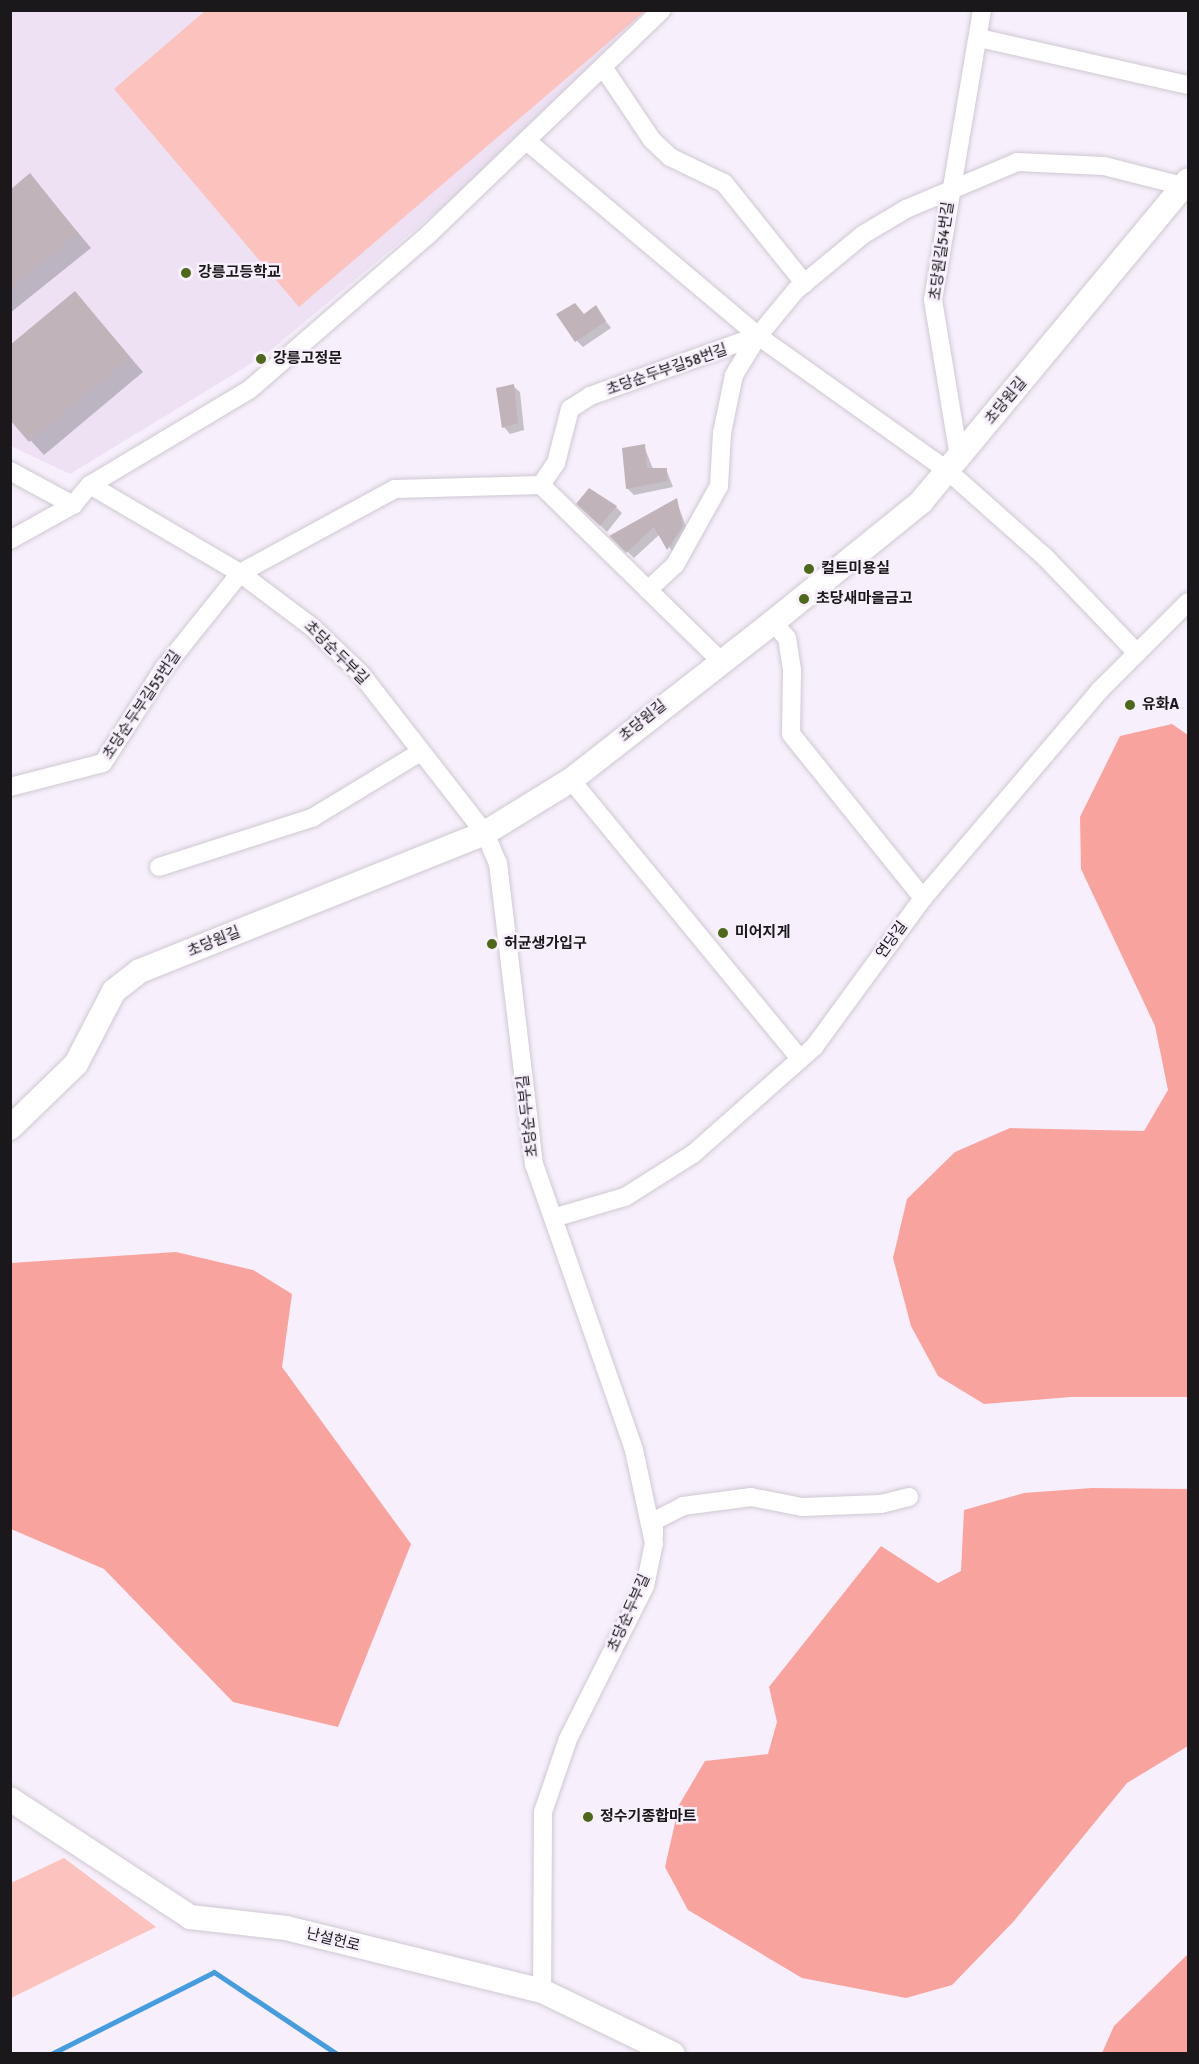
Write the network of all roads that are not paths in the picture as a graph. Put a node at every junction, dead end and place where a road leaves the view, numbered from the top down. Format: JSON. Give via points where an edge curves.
{"nodes":[{"id":1,"x":662,"y":10,"type":"edge"},
{"id":2,"x":982,"y":10,"type":"edge"},
{"id":3,"x":979,"y":38,"type":"junction"},
{"id":4,"x":605,"y":70,"type":"junction"},
{"id":5,"x":1188,"y":85,"type":"edge"},
{"id":6,"x":528,"y":142,"type":"junction"},
{"id":7,"x":1186,"y":183,"type":"edge"},
{"id":8,"x":951,"y":191,"type":"junction"},
{"id":9,"x":804,"y":284,"type":"junction"},
{"id":10,"x":758,"y":336,"type":"junction"},
{"id":11,"x":953,"y":464,"type":"junction"},
{"id":12,"x":10,"y":471,"type":"edge"},
{"id":13,"x":90,"y":485,"type":"junction"},
{"id":14,"x":541,"y":485,"type":"junction"},
{"id":15,"x":73,"y":505,"type":"junction"},
{"id":16,"x":10,"y":540,"type":"edge"},
{"id":17,"x":240,"y":573,"type":"junction"},
{"id":18,"x":648,"y":590,"type":"junction"},
{"id":19,"x":1188,"y":602,"type":"edge"},
{"id":20,"x":773,"y":622,"type":"junction"},
{"id":21,"x":1137,"y":653,"type":"junction"},
{"id":22,"x":720,"y":660,"type":"junction"},
{"id":23,"x":419,"y":753,"type":"junction"},
{"id":24,"x":571,"y":780,"type":"junction"},
{"id":25,"x":10,"y":787,"type":"edge"},
{"id":26,"x":485,"y":833,"type":"junction"},
{"id":27,"x":159,"y":867,"type":"dead end"},
{"id":28,"x":923,"y":898,"type":"junction"},
{"id":29,"x":800,"y":1059,"type":"junction"},
{"id":30,"x":10,"y":1128,"type":"edge"},
{"id":31,"x":553,"y":1218,"type":"junction"},
{"id":32,"x":909,"y":1497,"type":"dead end"},
{"id":33,"x":654,"y":1544,"type":"junction"},
{"id":34,"x":10,"y":1799,"type":"edge"},
{"id":35,"x":542,"y":1991,"type":"junction"},
{"id":36,"x":673,"y":2054,"type":"edge"}],
"edges":[{"from":1,"to":4,"type":"street"},
{"from":2,"to":3,"type":"street","name":"초당원길54번길"},
{"from":3,"to":5,"type":"street"},
{"from":3,"to":8,"type":"street","name":"초당원길54번길"},
{"from":4,"to":6,"type":"street"},
{"from":4,"to":9,"type":"street","via":[[652,140],[670,157],[724,183]]},
{"from":6,"to":10,"type":"street"},
{"from":6,"to":13,"type":"street","via":[[249,390]]},
{"from":7,"to":8,"type":"street","name":"초당순두부길58번길","via":[[1104,166],[1017,162]]},
{"from":7,"to":11,"type":"street","name":"초당원길"},
{"from":8,"to":9,"type":"street","name":"초당순두부길58번길","via":[[906,208],[864,234]]},
{"from":8,"to":11,"type":"street","name":"초당원길54번길","via":[[933,300]]},
{"from":9,"to":10,"type":"street","name":"초당순두부길58번길"},
{"from":10,"to":11,"type":"street"},
{"from":10,"to":14,"type":"street","name":"초당순두부길58번길","via":[[590,396],[570,409],[556,463]]},
{"from":10,"to":18,"type":"street","via":[[734,375],[722,433],[719,486],[675,565]]},
{"from":11,"to":20,"type":"street","name":"초당원길","via":[[921,502]]},
{"from":11,"to":21,"type":"street"},
{"from":12,"to":15,"type":"street"},
{"from":13,"to":15,"type":"street"},
{"from":13,"to":17,"type":"street","name":"초당순두부길"},
{"from":14,"to":17,"type":"street","via":[[395,489]]},
{"from":14,"to":18,"type":"street"},
{"from":15,"to":16,"type":"street"},
{"from":17,"to":23,"type":"street","name":"초당순두부길","via":[[312,627],[361,674]]},
{"from":17,"to":25,"type":"street","name":"초당순두부길55번길","via":[[164,668],[103,763]]},
{"from":18,"to":22,"type":"street"},
{"from":19,"to":21,"type":"street","name":"연당길"},
{"from":20,"to":22,"type":"street","name":"초당원길"},
{"from":20,"to":28,"type":"street","via":[[787,638],[792,671],[791,734]]},
{"from":21,"to":28,"type":"street","name":"연당길"},
{"from":22,"to":24,"type":"street","name":"초당원길"},
{"from":23,"to":26,"type":"street","name":"초당순두부길"},
{"from":23,"to":27,"type":"street","via":[[312,818]]},
{"from":24,"to":26,"type":"street","name":"초당원길"},
{"from":24,"to":29,"type":"street"},
{"from":26,"to":30,"type":"street","name":"초당원길","via":[[140,971],[114,990],[76,1064]]},
{"from":26,"to":31,"type":"street","name":"초당순두부길","via":[[498,863],[534,1164]]},
{"from":28,"to":29,"type":"street","name":"연당길"},
{"from":29,"to":31,"type":"street","name":"연당길","via":[[693,1154],[625,1197]]},
{"from":31,"to":33,"type":"street","name":"초당순두부길","via":[[634,1450]]},
{"from":32,"to":33,"type":"street","via":[[881,1504],[802,1507],[751,1497],[683,1506],[654,1521]]},
{"from":33,"to":35,"type":"street","name":"초당순두부길","via":[[645,1586],[568,1739],[546,1803]]},
{"from":34,"to":35,"type":"street","name":"난설헌로","via":[[190,1917],[285,1928]]},
{"from":35,"to":36,"type":"street","name":"난설헌로"}]}
